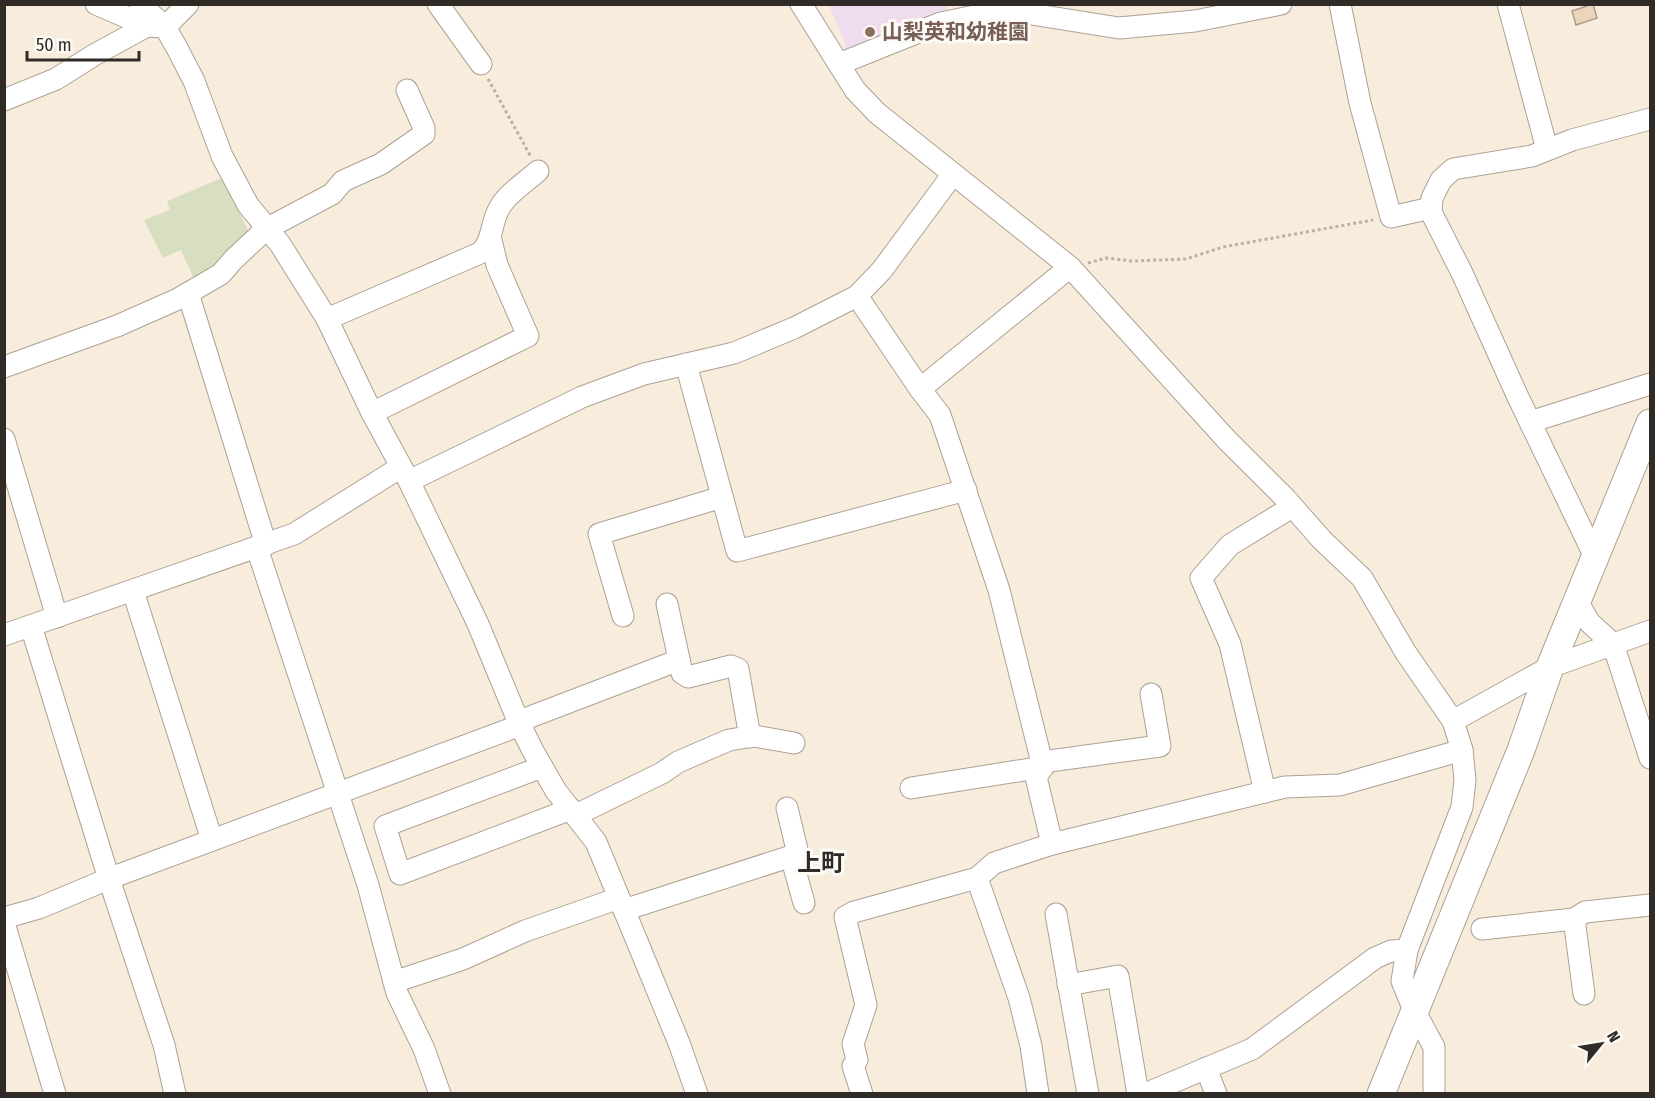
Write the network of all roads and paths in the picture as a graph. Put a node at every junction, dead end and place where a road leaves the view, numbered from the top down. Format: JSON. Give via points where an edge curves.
{"nodes":[{"id":1,"x":96,"y":4,"type":"edge"},
{"id":2,"x":140,"y":4,"type":"edge"},
{"id":3,"x":188,"y":4,"type":"edge"},
{"id":4,"x":438,"y":4,"type":"edge"},
{"id":5,"x":801,"y":4,"type":"edge"},
{"id":6,"x":1281,"y":4,"type":"edge"},
{"id":7,"x":1340,"y":4,"type":"edge"},
{"id":8,"x":1508,"y":4,"type":"edge"},
{"id":9,"x":156,"y":27,"type":"junction"},
{"id":10,"x":481,"y":64,"type":"joint"},
{"id":11,"x":839,"y":64,"type":"junction"},
{"id":12,"x":407,"y":90,"type":"dead end"},
{"id":13,"x":4,"y":100,"type":"edge"},
{"id":14,"x":1650,"y":120,"type":"edge"},
{"id":15,"x":1547,"y":149,"type":"junction"},
{"id":16,"x":538,"y":171,"type":"joint"},
{"id":17,"x":953,"y":174,"type":"junction"},
{"id":18,"x":1431,"y":208,"type":"junction"},
{"id":19,"x":1391,"y":217,"type":"junction"},
{"id":20,"x":266,"y":229,"type":"junction"},
{"id":21,"x":490,"y":237,"type":"junction"},
{"id":22,"x":1072,"y":270,"type":"junction"},
{"id":23,"x":188,"y":293,"type":"junction"},
{"id":24,"x":857,"y":296,"type":"junction"},
{"id":25,"x":327,"y":319,"type":"junction"},
{"id":26,"x":686,"y":364,"type":"junction"},
{"id":27,"x":4,"y":367,"type":"edge"},
{"id":28,"x":1650,"y":384,"type":"edge"},
{"id":29,"x":920,"y":389,"type":"junction"},
{"id":30,"x":372,"y":413,"type":"junction"},
{"id":31,"x":1530,"y":422,"type":"junction"},
{"id":32,"x":1650,"y":423,"type":"edge"},
{"id":33,"x":4,"y":439,"type":"edge"},
{"id":34,"x":405,"y":474,"type":"junction"},
{"id":35,"x":966,"y":490,"type":"junction"},
{"id":36,"x":722,"y":497,"type":"junction"},
{"id":37,"x":1292,"y":507,"type":"junction"},
{"id":38,"x":261,"y":546,"type":"junction"},
{"id":39,"x":1595,"y":557,"type":"junction"},
{"id":40,"x":133,"y":591,"type":"junction"},
{"id":41,"x":1577,"y":601,"type":"junction"},
{"id":42,"x":667,"y":604,"type":"dead end"},
{"id":43,"x":623,"y":616,"type":"dead end"},
{"id":44,"x":57,"y":617,"type":"junction"},
{"id":45,"x":31,"y":626,"type":"junction"},
{"id":46,"x":1650,"y":631,"type":"edge"},
{"id":47,"x":4,"y":635,"type":"edge"},
{"id":48,"x":1613,"y":644,"type":"junction"},
{"id":49,"x":679,"y":660,"type":"junction"},
{"id":50,"x":1550,"y":667,"type":"junction"},
{"id":51,"x":1151,"y":694,"type":"dead end"},
{"id":52,"x":1453,"y":721,"type":"junction"},
{"id":53,"x":519,"y":723,"type":"junction"},
{"id":54,"x":750,"y":736,"type":"junction"},
{"id":55,"x":794,"y":742,"type":"dead end"},
{"id":56,"x":1462,"y":750,"type":"junction"},
{"id":57,"x":1650,"y":758,"type":"edge"},
{"id":58,"x":1042,"y":764,"type":"junction"},
{"id":59,"x":542,"y":767,"type":"junction"},
{"id":60,"x":911,"y":788,"type":"dead end"},
{"id":61,"x":1265,"y":792,"type":"junction"},
{"id":62,"x":338,"y":793,"type":"junction"},
{"id":63,"x":787,"y":808,"type":"dead end"},
{"id":64,"x":574,"y":812,"type":"junction"},
{"id":65,"x":212,"y":840,"type":"junction"},
{"id":66,"x":1052,"y":844,"type":"junction"},
{"id":67,"x":791,"y":856,"type":"junction"},
{"id":68,"x":977,"y":878,"type":"junction"},
{"id":69,"x":105,"y":881,"type":"junction"},
{"id":70,"x":804,"y":903,"type":"dead end"},
{"id":71,"x":622,"y":904,"type":"junction"},
{"id":72,"x":1650,"y":905,"type":"edge"},
{"id":73,"x":1056,"y":914,"type":"dead end"},
{"id":74,"x":4,"y":918,"type":"edge"},
{"id":75,"x":1574,"y":919,"type":"junction"},
{"id":76,"x":4,"y":923,"type":"edge"},
{"id":77,"x":1482,"y":929,"type":"dead end"},
{"id":78,"x":1407,"y":950,"type":"junction"},
{"id":79,"x":394,"y":982,"type":"junction"},
{"id":80,"x":1068,"y":985,"type":"junction"},
{"id":81,"x":1584,"y":994,"type":"dead end"},
{"id":82,"x":1414,"y":1010,"type":"junction"},
{"id":83,"x":1206,"y":1068,"type":"junction"},
{"id":84,"x":1145,"y":1093,"type":"edge"},
{"id":85,"x":56,"y":1094,"type":"edge"},
{"id":86,"x":175,"y":1094,"type":"edge"},
{"id":87,"x":440,"y":1094,"type":"edge"},
{"id":88,"x":697,"y":1094,"type":"edge"},
{"id":89,"x":861,"y":1094,"type":"edge"},
{"id":90,"x":1038,"y":1094,"type":"edge"},
{"id":91,"x":1088,"y":1094,"type":"edge"},
{"id":92,"x":1216,"y":1094,"type":"edge"},
{"id":93,"x":1381,"y":1094,"type":"edge"},
{"id":94,"x":1434,"y":1094,"type":"edge"}],
"edges":[{"from":1,"to":9,"type":"street"},
{"from":2,"to":9,"type":"street"},
{"from":3,"to":9,"type":"street"},
{"from":4,"to":10,"type":"street"},
{"from":5,"to":11,"type":"street"},
{"from":6,"to":11,"type":"street","via":[[1195,21],[1119,28],[1025,13],[989,12],[941,23]]},
{"from":7,"to":19,"type":"street","via":[[1360,103]]},
{"from":8,"to":15,"type":"street"},
{"from":9,"to":13,"type":"street","via":[[94,55],[56,79]]},
{"from":9,"to":20,"type":"street","via":[[194,81],[222,156],[248,205]]},
{"from":10,"to":16,"type":"path"},
{"from":11,"to":17,"type":"street","via":[[855,90],[877,113]]},
{"from":12,"to":20,"type":"street","via":[[424,134],[381,164],[343,181],[332,194]]},
{"from":14,"to":15,"type":"street"},
{"from":15,"to":18,"type":"street","via":[[1532,156],[1453,169],[1441,180]]},
{"from":16,"to":21,"type":"street","via":[[501,205]]},
{"from":17,"to":22,"type":"street"},
{"from":17,"to":24,"type":"street","via":[[882,270]]},
{"from":18,"to":19,"type":"street"},
{"from":18,"to":31,"type":"street"},
{"from":19,"to":22,"type":"path","via":[[1223,247],[1186,259],[1107,258]]},
{"from":20,"to":23,"type":"street","via":[[221,274]]},
{"from":20,"to":25,"type":"street","via":[[280,244]]},
{"from":21,"to":25,"type":"street","via":[[489,245],[480,254]]},
{"from":21,"to":30,"type":"street","via":[[497,264],[528,336]]},
{"from":22,"to":29,"type":"street"},
{"from":22,"to":37,"type":"street"},
{"from":23,"to":27,"type":"street","via":[[117,326]]},
{"from":23,"to":38,"type":"street"},
{"from":24,"to":26,"type":"street","via":[[734,353]]},
{"from":24,"to":29,"type":"street"},
{"from":25,"to":30,"type":"street"},
{"from":26,"to":34,"type":"street","via":[[644,374],[582,397]]},
{"from":26,"to":36,"type":"street"},
{"from":28,"to":31,"type":"street"},
{"from":29,"to":35,"type":"street","via":[[940,415]]},
{"from":30,"to":34,"type":"street"},
{"from":31,"to":39,"type":"street"},
{"from":32,"to":39,"type":"main road"},
{"from":33,"to":44,"type":"street"},
{"from":34,"to":38,"type":"street","via":[[294,534]]},
{"from":34,"to":53,"type":"street","via":[[478,624]]},
{"from":35,"to":36,"type":"street","via":[[737,551]]},
{"from":35,"to":58,"type":"street","via":[[999,590]]},
{"from":36,"to":43,"type":"street","via":[[599,534]]},
{"from":37,"to":52,"type":"street","via":[[1362,578],[1406,653]]},
{"from":37,"to":61,"type":"street","via":[[1230,544],[1202,578],[1230,644]]},
{"from":38,"to":40,"type":"street"},
{"from":38,"to":62,"type":"street"},
{"from":39,"to":41,"type":"main road"},
{"from":40,"to":44,"type":"street"},
{"from":40,"to":65,"type":"street"},
{"from":41,"to":48,"type":"street","via":[[1590,623]]},
{"from":41,"to":50,"type":"main road"},
{"from":42,"to":49,"type":"street"},
{"from":44,"to":45,"type":"street"},
{"from":45,"to":47,"type":"street"},
{"from":45,"to":69,"type":"street"},
{"from":46,"to":48,"type":"street"},
{"from":48,"to":50,"type":"street"},
{"from":48,"to":57,"type":"street"},
{"from":49,"to":53,"type":"street"},
{"from":49,"to":54,"type":"street","via":[[682,673],[688,677],[731,666],[738,669]]},
{"from":50,"to":52,"type":"street"},
{"from":50,"to":82,"type":"main road","via":[[1521,750]]},
{"from":51,"to":58,"type":"street","via":[[1160,746]]},
{"from":52,"to":56,"type":"street"},
{"from":53,"to":59,"type":"street"},
{"from":53,"to":62,"type":"street"},
{"from":54,"to":55,"type":"street"},
{"from":54,"to":64,"type":"street","via":[[729,740],[678,762]]},
{"from":56,"to":61,"type":"street","via":[[1340,785],[1285,787]]},
{"from":56,"to":78,"type":"street","via":[[1462,807]]},
{"from":58,"to":60,"type":"street"},
{"from":58,"to":66,"type":"street","via":[[1036,777]]},
{"from":59,"to":64,"type":"street","via":[[556,792]]},
{"from":59,"to":64,"type":"street","via":[[385,826],[400,874]]},
{"from":61,"to":66,"type":"street"},
{"from":62,"to":65,"type":"street"},
{"from":62,"to":79,"type":"street"},
{"from":63,"to":67,"type":"street","via":[[798,854]]},
{"from":64,"to":71,"type":"street","via":[[596,842]]},
{"from":65,"to":69,"type":"street"},
{"from":66,"to":68,"type":"street","via":[[994,863]]},
{"from":67,"to":70,"type":"street"},
{"from":67,"to":71,"type":"street"},
{"from":68,"to":89,"type":"street","via":[[845,917],[866,1005],[853,1044],[857,1060],[853,1066]]},
{"from":68,"to":90,"type":"street","via":[[1019,998]]},
{"from":69,"to":74,"type":"street"},
{"from":69,"to":86,"type":"street","via":[[164,1045]]},
{"from":71,"to":79,"type":"street","via":[[525,931],[463,959]]},
{"from":71,"to":88,"type":"street"},
{"from":72,"to":75,"type":"street","via":[[1585,912]]},
{"from":73,"to":80,"type":"street"},
{"from":75,"to":77,"type":"street"},
{"from":75,"to":81,"type":"street"},
{"from":76,"to":85,"type":"street"},
{"from":78,"to":82,"type":"street","via":[[1402,981]]},
{"from":78,"to":83,"type":"street","via":[[1375,958],[1252,1049]]},
{"from":79,"to":87,"type":"street"},
{"from":80,"to":84,"type":"street","via":[[1118,976]]},
{"from":80,"to":91,"type":"street"},
{"from":82,"to":93,"type":"main road"},
{"from":82,"to":94,"type":"street","via":[[1434,1047]]},
{"from":83,"to":84,"type":"street"},
{"from":83,"to":92,"type":"street"}]}
